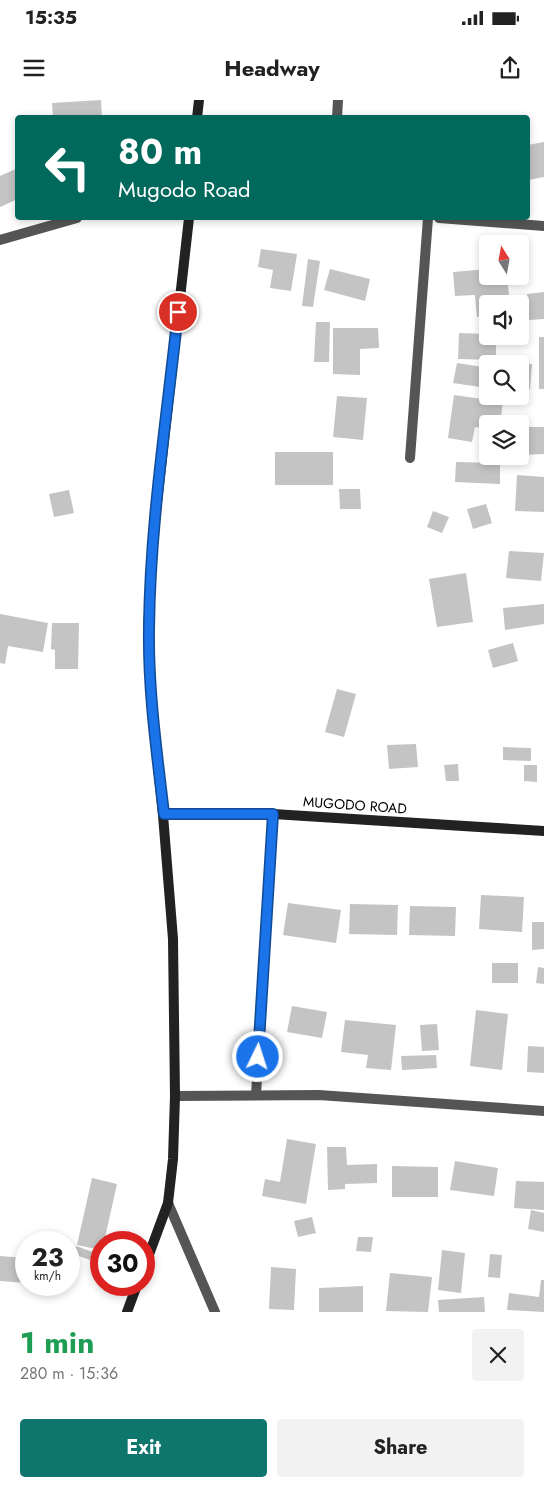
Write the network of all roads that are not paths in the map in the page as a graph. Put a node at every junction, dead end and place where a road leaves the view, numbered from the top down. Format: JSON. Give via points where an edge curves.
{"nodes":[{"id":1,"x":199,"y":100,"type":"edge"},
{"id":2,"x":338,"y":100,"type":"edge"},
{"id":3,"x":198,"y":115,"type":"edge"},
{"id":4,"x":337,"y":115,"type":"edge"},
{"id":5,"x":70,"y":220,"type":"edge"},
{"id":6,"x":189,"y":220,"type":"edge"},
{"id":7,"x":428,"y":220,"type":"edge"},
{"id":8,"x":465,"y":220,"type":"edge"},
{"id":9,"x":544,"y":226,"type":"edge"},
{"id":10,"x":0,"y":240,"type":"edge"},
{"id":11,"x":410,"y":458,"type":"dead end"},
{"id":12,"x":164,"y":814,"type":"junction"},
{"id":13,"x":273,"y":814,"type":"junction"},
{"id":14,"x":544,"y":831,"type":"edge"},
{"id":15,"x":256,"y":1094,"type":"junction"},
{"id":16,"x":175,"y":1096,"type":"junction"},
{"id":17,"x":544,"y":1111,"type":"edge"},
{"id":18,"x":168,"y":1203,"type":"junction"},
{"id":19,"x":155,"y":1238,"type":"edge"},
{"id":20,"x":134,"y":1296,"type":"edge"},
{"id":21,"x":128,"y":1312,"type":"edge"},
{"id":22,"x":216,"y":1312,"type":"edge"}],
"edges":[{"from":1,"to":3,"type":"street"},
{"from":2,"to":4,"type":"street"},
{"from":5,"to":10,"type":"street"},
{"from":6,"to":12,"type":"street","via":[[153,538],[149,612],[152,707]]},
{"from":7,"to":11,"type":"street"},
{"from":8,"to":9,"type":"street"},
{"from":12,"to":13,"type":"street","name":"MUGODO ROAD"},
{"from":12,"to":16,"type":"street","via":[[172,939]]},
{"from":13,"to":14,"type":"street","name":"MUGODO ROAD"},
{"from":13,"to":15,"type":"street"},
{"from":15,"to":16,"type":"street"},
{"from":15,"to":17,"type":"street","via":[[319,1095]]},
{"from":16,"to":18,"type":"street"},
{"from":18,"to":19,"type":"street"},
{"from":18,"to":22,"type":"street"},
{"from":20,"to":21,"type":"street"}]}
